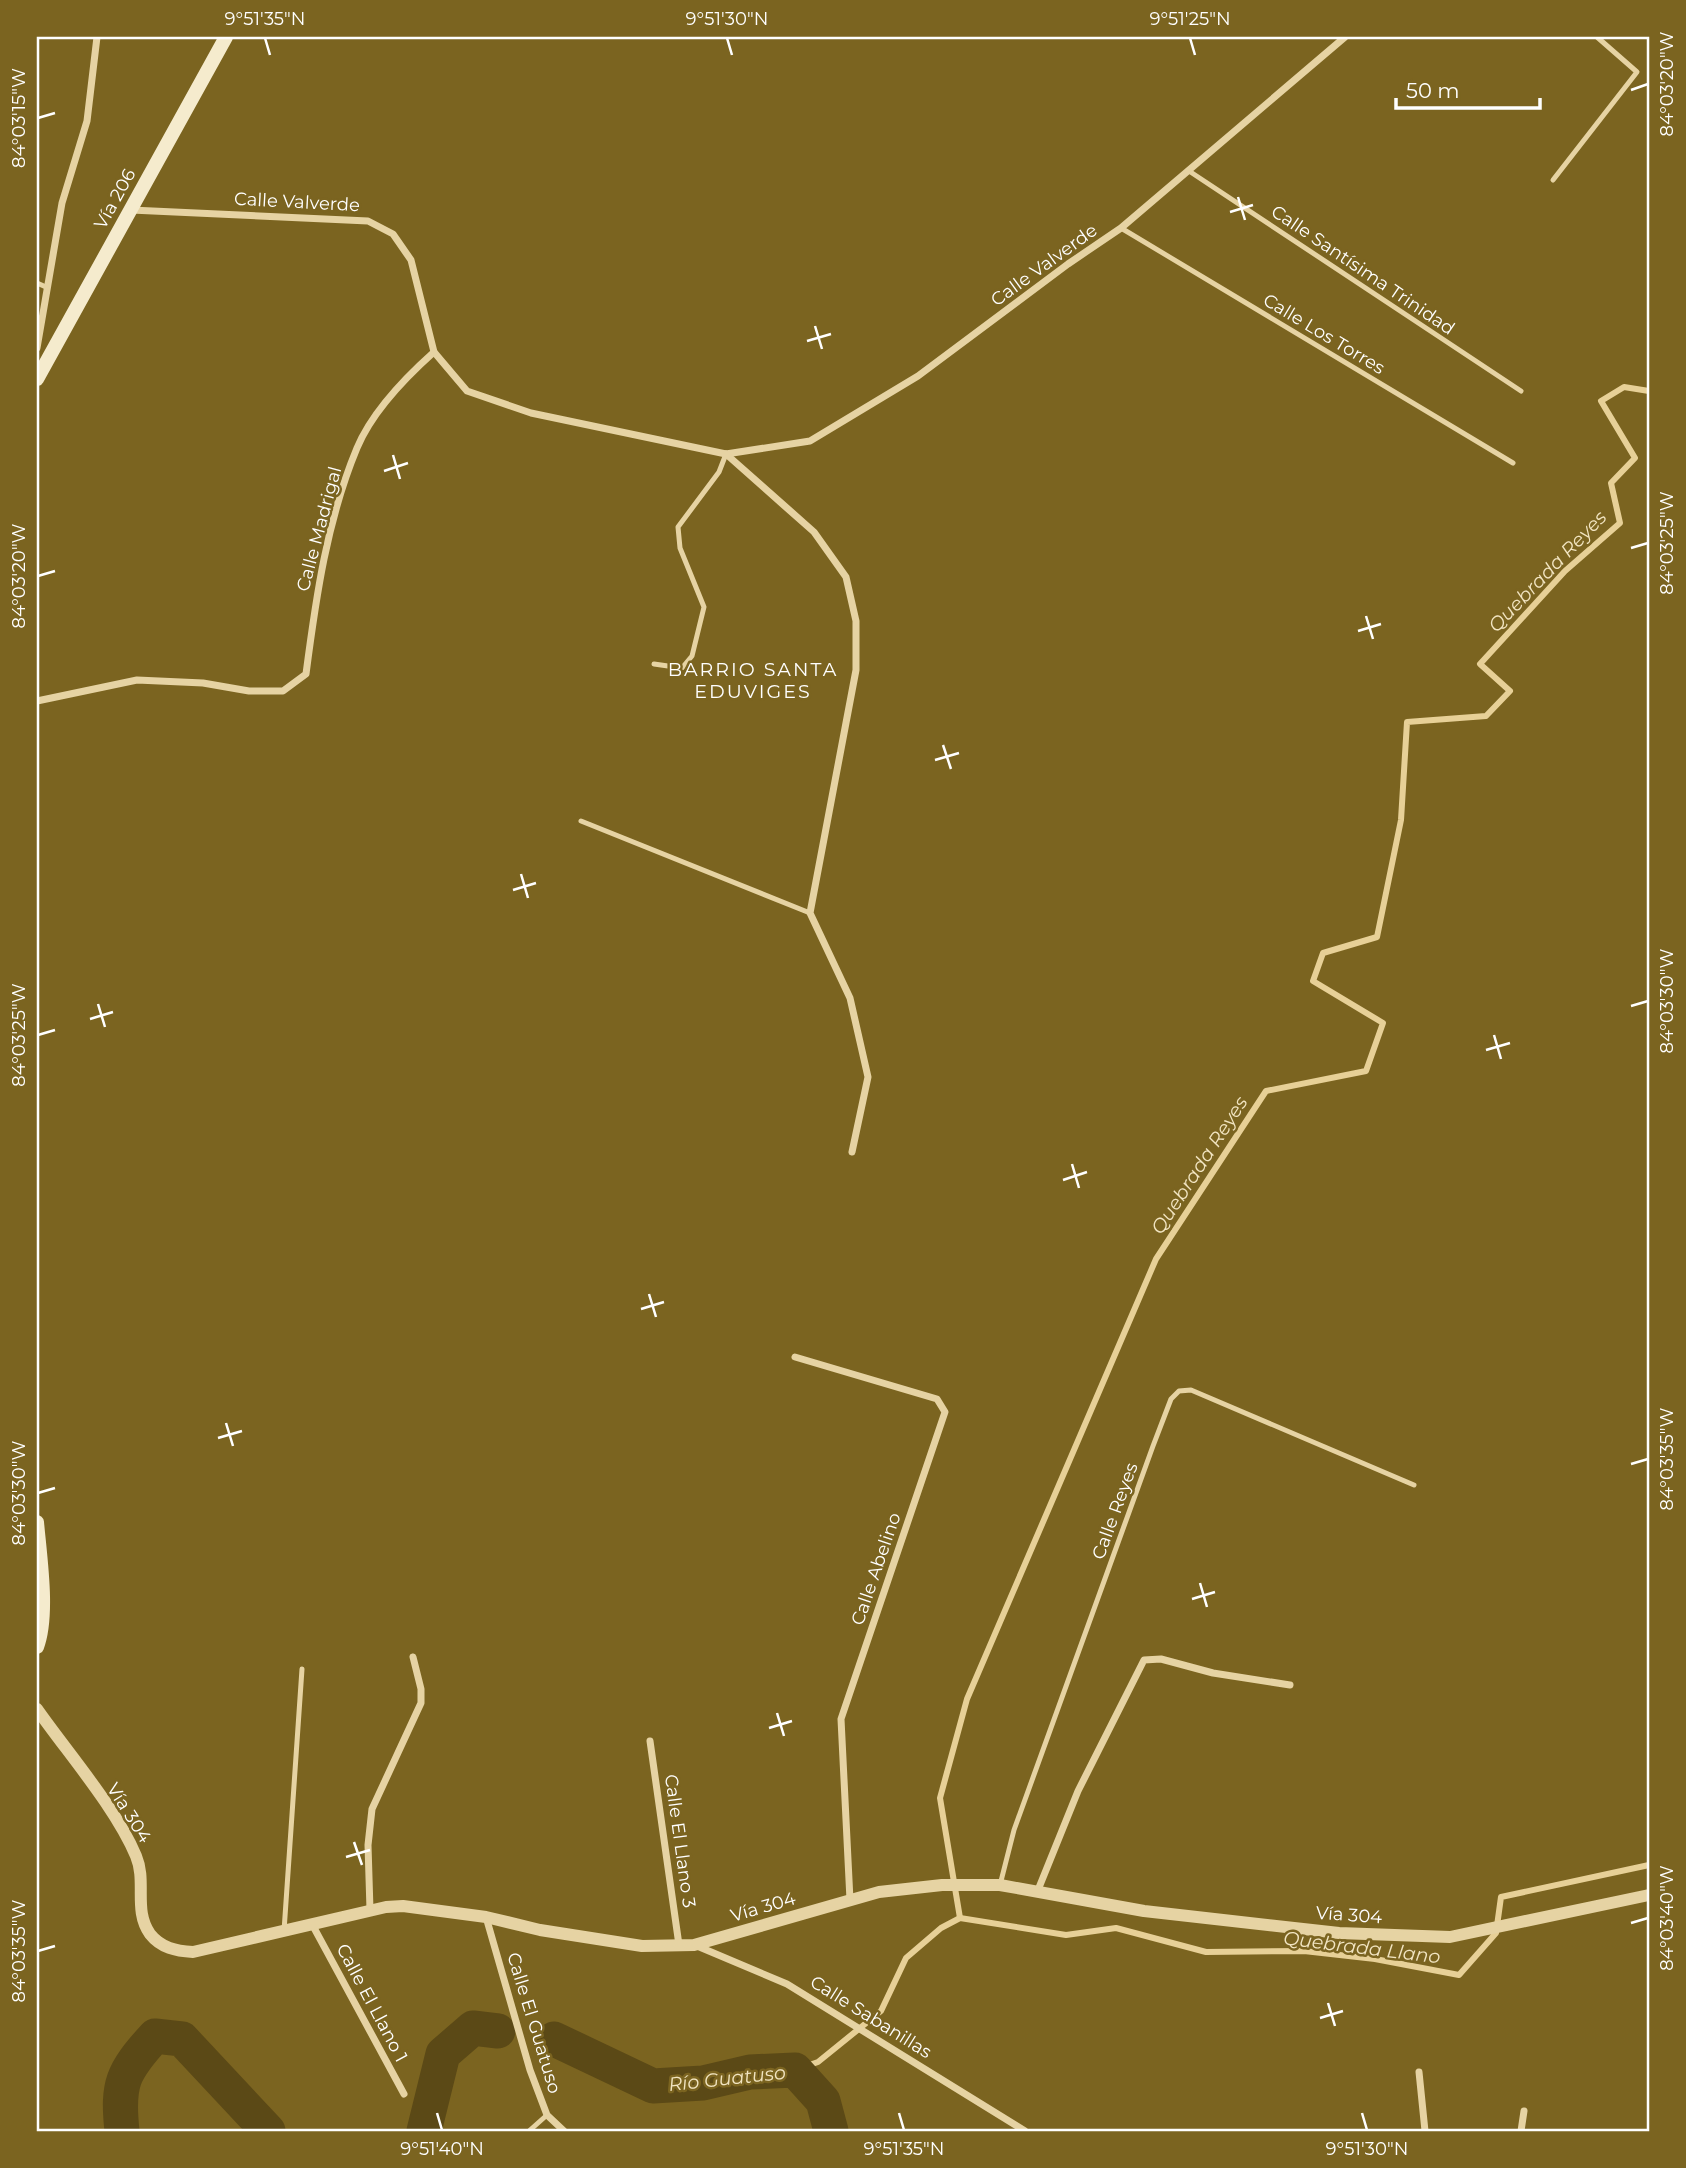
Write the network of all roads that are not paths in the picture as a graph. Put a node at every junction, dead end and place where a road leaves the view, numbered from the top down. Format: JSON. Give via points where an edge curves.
{"nodes":[{"id":1,"x":97,"y":37,"type":"edge"},
{"id":2,"x":226,"y":37,"type":"edge"},
{"id":3,"x":1345,"y":37,"type":"edge"},
{"id":4,"x":1597,"y":37,"type":"edge"},
{"id":5,"x":1189,"y":171,"type":"junction"},
{"id":6,"x":1553,"y":180,"type":"dead end"},
{"id":7,"x":131,"y":210,"type":"junction"},
{"id":8,"x":1121,"y":228,"type":"junction"},
{"id":9,"x":37,"y":283,"type":"edge"},
{"id":10,"x":46,"y":287,"type":"junction"},
{"id":11,"x":37,"y":348,"type":"edge"},
{"id":12,"x":434,"y":352,"type":"junction"},
{"id":13,"x":37,"y":379,"type":"edge"},
{"id":14,"x":1521,"y":391,"type":"dead end"},
{"id":15,"x":726,"y":454,"type":"junction"},
{"id":16,"x":1513,"y":463,"type":"dead end"},
{"id":17,"x":654,"y":664,"type":"dead end"},
{"id":18,"x":37,"y":701,"type":"edge"},
{"id":19,"x":581,"y":821,"type":"dead end"},
{"id":20,"x":810,"y":913,"type":"junction"},
{"id":21,"x":852,"y":1152,"type":"dead end"},
{"id":22,"x":795,"y":1357,"type":"dead end"},
{"id":23,"x":1414,"y":1485,"type":"dead end"},
{"id":24,"x":37,"y":1522,"type":"edge"},
{"id":25,"x":37,"y":1647,"type":"edge"},
{"id":26,"x":413,"y":1657,"type":"dead end"},
{"id":27,"x":302,"y":1669,"type":"dead end"},
{"id":28,"x":1290,"y":1685,"type":"dead end"},
{"id":29,"x":37,"y":1709,"type":"edge"},
{"id":30,"x":650,"y":1741,"type":"dead end"},
{"id":31,"x":1000,"y":1885,"type":"junction"},
{"id":32,"x":1038,"y":1890,"type":"junction"},
{"id":33,"x":1649,"y":1895,"type":"edge"},
{"id":34,"x":850,"y":1900,"type":"junction"},
{"id":35,"x":370,"y":1910,"type":"junction"},
{"id":36,"x":486,"y":1917,"type":"junction"},
{"id":37,"x":313,"y":1926,"type":"junction"},
{"id":38,"x":284,"y":1933,"type":"junction"},
{"id":39,"x":679,"y":1945,"type":"junction"},
{"id":40,"x":694,"y":1945,"type":"junction"},
{"id":41,"x":1419,"y":2072,"type":"dead end"},
{"id":42,"x":404,"y":2094,"type":"dead end"},
{"id":43,"x":1524,"y":2111,"type":"dead end"},
{"id":44,"x":547,"y":2115,"type":"junction"},
{"id":45,"x":529,"y":2131,"type":"edge"},
{"id":46,"x":564,"y":2131,"type":"edge"},
{"id":47,"x":1025,"y":2131,"type":"edge"},
{"id":48,"x":1425,"y":2131,"type":"edge"},
{"id":49,"x":1521,"y":2131,"type":"edge"}],
"edges":[{"from":1,"to":10,"type":"street","via":[[87,121],[62,203]]},
{"from":2,"to":7,"type":"main road","name":"Vía 206"},
{"from":3,"to":5,"type":"street","name":"Calle Valverde"},
{"from":4,"to":6,"type":"lane","via":[[1637,72]]},
{"from":5,"to":8,"type":"street","name":"Calle Valverde"},
{"from":5,"to":14,"type":"lane","name":"Calle Santísima Trinidad"},
{"from":7,"to":12,"type":"street","name":"Calle Valverde","via":[[368,221],[393,234],[411,260]]},
{"from":7,"to":13,"type":"main road","name":"Vía 206"},
{"from":8,"to":15,"type":"street","name":"Calle Valverde","via":[[918,376],[810,442]]},
{"from":8,"to":16,"type":"lane","name":"Calle Los Torres"},
{"from":9,"to":10,"type":"lane"},
{"from":10,"to":11,"type":"street"},
{"from":12,"to":15,"type":"street","name":"Calle Valverde","via":[[467,391],[531,413]]},
{"from":12,"to":18,"type":"street","name":"Calle Madrigal","via":[[401,381],[358,446],[319,575],[306,674],[283,691],[137,680]]},
{"from":15,"to":17,"type":"lane","via":[[719,472],[678,527],[680,548],[704,607],[692,656],[682,668]]},
{"from":15,"to":20,"type":"street","via":[[814,532],[846,577],[856,621],[856,670]]},
{"from":19,"to":20,"type":"lane"},
{"from":20,"to":21,"type":"street","via":[[850,998],[868,1077]]},
{"from":22,"to":34,"type":"street","name":"Calle Abelino","via":[[937,1399],[945,1412],[841,1719]]},
{"from":23,"to":31,"type":"lane","name":"Calle Reyes","via":[[1191,1390],[1179,1391],[1171,1399],[1153,1446],[1014,1830]]},
{"from":24,"to":25,"type":"main road","via":[[42,1607]]},
{"from":26,"to":35,"type":"street","via":[[421,1703],[372,1809]]},
{"from":27,"to":38,"type":"lane"},
{"from":28,"to":32,"type":"street","via":[[1161,1659],[1144,1660],[1078,1791]]},
{"from":29,"to":38,"type":"street","name":"Vía 304","via":[[136,1857],[140,1909],[152,1937],[164,1946],[193,1952]]},
{"from":30,"to":39,"type":"street","name":"Calle El Llano 3"},
{"from":31,"to":32,"type":"street","name":"Vía 304"},
{"from":31,"to":34,"type":"street","name":"Vía 304","via":[[942,1885]]},
{"from":32,"to":33,"type":"street","name":"Vía 304","via":[[1144,1911],[1339,1933],[1450,1937]]},
{"from":34,"to":40,"type":"street","name":"Vía 304"},
{"from":35,"to":36,"type":"street","name":"Vía 304","via":[[403,1906]]},
{"from":35,"to":37,"type":"street","name":"Vía 304"},
{"from":36,"to":39,"type":"street","name":"Vía 304","via":[[642,1946]]},
{"from":36,"to":44,"type":"street","name":"Calle El Guatuso"},
{"from":37,"to":38,"type":"street","name":"Vía 304"},
{"from":37,"to":42,"type":"street","name":"Calle El Llano 1"},
{"from":39,"to":40,"type":"street","name":"Vía 304"},
{"from":40,"to":47,"type":"street","name":"Calle Sabanillas","via":[[787,1984]]},
{"from":41,"to":48,"type":"street"},
{"from":43,"to":49,"type":"street"},
{"from":44,"to":45,"type":"lane"},
{"from":44,"to":46,"type":"street","name":"Calle El Guatuso"}]}
